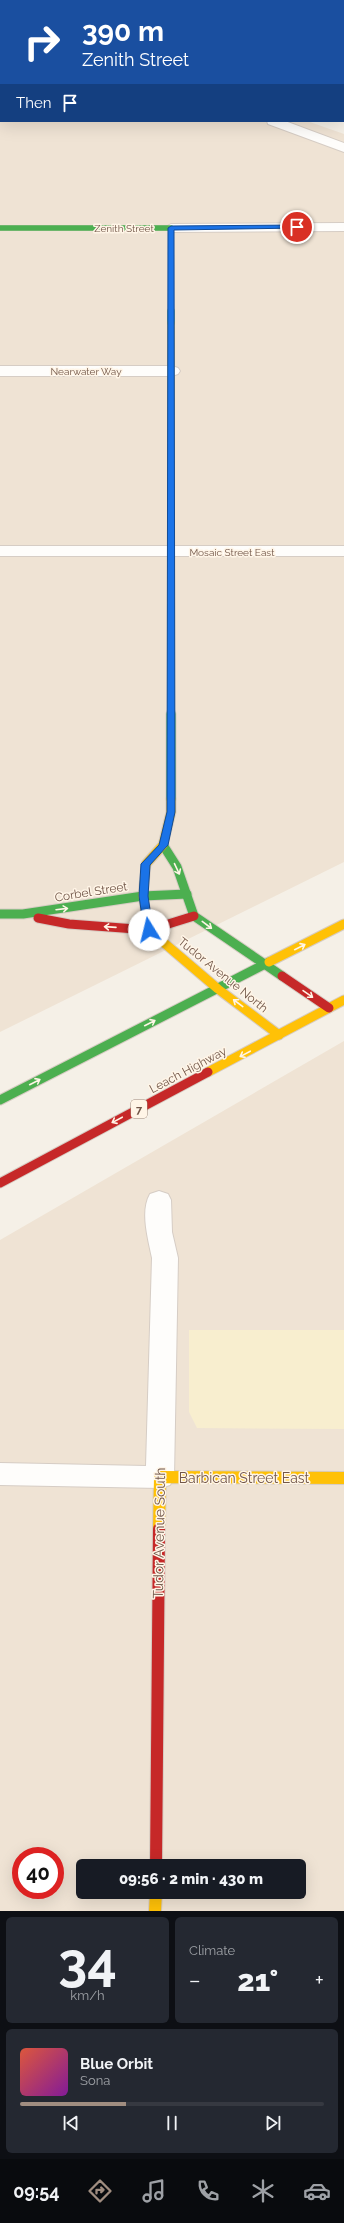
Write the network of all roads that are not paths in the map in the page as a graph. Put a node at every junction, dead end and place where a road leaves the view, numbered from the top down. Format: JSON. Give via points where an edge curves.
{"nodes":[{"id":1,"x":276,"y":122,"type":"edge"},
{"id":2,"x":344,"y":148,"type":"edge"},
{"id":3,"x":344,"y":227,"type":"edge"},
{"id":4,"x":0,"y":228,"type":"edge"},
{"id":5,"x":171,"y":228,"type":"junction"},
{"id":6,"x":0,"y":371,"type":"edge"},
{"id":7,"x":172,"y":372,"type":"junction"},
{"id":8,"x":0,"y":551,"type":"edge"},
{"id":9,"x":344,"y":551,"type":"edge"},
{"id":10,"x":172,"y":552,"type":"junction"},
{"id":11,"x":164,"y":845,"type":"junction"},
{"id":12,"x":187,"y":894,"type":"junction"},
{"id":13,"x":144,"y":896,"type":"junction"},
{"id":14,"x":0,"y":914,"type":"edge"},
{"id":15,"x":23,"y":914,"type":"junction"},
{"id":16,"x":194,"y":916,"type":"junction"},
{"id":17,"x":344,"y":924,"type":"edge"},
{"id":18,"x":149,"y":930,"type":"junction"},
{"id":19,"x":265,"y":964,"type":"junction"},
{"id":20,"x":218,"y":988,"type":"junction"},
{"id":21,"x":344,"y":1000,"type":"edge"},
{"id":22,"x":329,"y":1008,"type":"junction"},
{"id":23,"x":279,"y":1035,"type":"junction"},
{"id":24,"x":0,"y":1100,"type":"edge"},
{"id":25,"x":0,"y":1183,"type":"edge"},
{"id":26,"x":159,"y":1200,"type":"dead end"},
{"id":27,"x":0,"y":1474,"type":"edge"},
{"id":28,"x":160,"y":1477,"type":"junction"},
{"id":29,"x":344,"y":1478,"type":"edge"},
{"id":30,"x":156,"y":1859,"type":"edge"},
{"id":31,"x":156,"y":1899,"type":"edge"},
{"id":32,"x":155,"y":1911,"type":"edge"}],
"edges":[{"from":1,"to":2,"type":"street"},
{"from":3,"to":5,"type":"street","name":"Zenith Street"},
{"from":4,"to":5,"type":"main road","name":"Zenith Street"},
{"from":5,"to":7,"type":"main road"},
{"from":6,"to":7,"type":"street","name":"Nearwater Way"},
{"from":7,"to":10,"type":"main road"},
{"from":8,"to":10,"type":"street","name":"Mosaic Street East"},
{"from":9,"to":10,"type":"street","name":"Mosaic Street East"},
{"from":10,"to":11,"type":"main road","via":[[171,812]]},
{"from":11,"to":12,"type":"main road","one_way":true,"via":[[177,867]]},
{"from":11,"to":13,"type":"main road","via":[[146,864]]},
{"from":12,"to":13,"type":"main road","name":"Corbel Street"},
{"from":12,"to":16,"type":"main road"},
{"from":15,"to":13,"type":"main road","name":"Corbel Street","one_way":true},
{"from":13,"to":18,"type":"main road"},
{"from":14,"to":15,"type":"main road","name":"Corbel Street"},
{"from":18,"to":15,"type":"main road","name":"Corbel Street","one_way":true,"via":[[69,924]]},
{"from":16,"to":18,"type":"main road","name":"Corbel Street"},
{"from":16,"to":19,"type":"main road","one_way":true},
{"from":19,"to":17,"type":"main road","one_way":true},
{"from":18,"to":20,"type":"main road","name":"Tudor Avenue North"},
{"from":19,"to":20,"type":"main road"},
{"from":19,"to":22,"type":"main road","one_way":true},
{"from":23,"to":20,"type":"main road","name":"Tudor Avenue North","one_way":true},
{"from":24,"to":20,"type":"main road","one_way":true},
{"from":21,"to":22,"type":"main road","name":"Leach Highway","number":"7"},
{"from":22,"to":23,"type":"main road","name":"Leach Highway","number":"7"},
{"from":23,"to":25,"type":"main road","name":"Leach Highway","number":"7","one_way":true},
{"from":26,"to":28,"type":"street","name":"Tudor Avenue South","via":[[159,1232],[165,1258]]},
{"from":27,"to":28,"type":"street","name":"Barbican Street East"},
{"from":28,"to":29,"type":"main road","name":"Barbican Street East"},
{"from":28,"to":30,"type":"main road","name":"Tudor Avenue South"},
{"from":31,"to":32,"type":"main road"}]}
